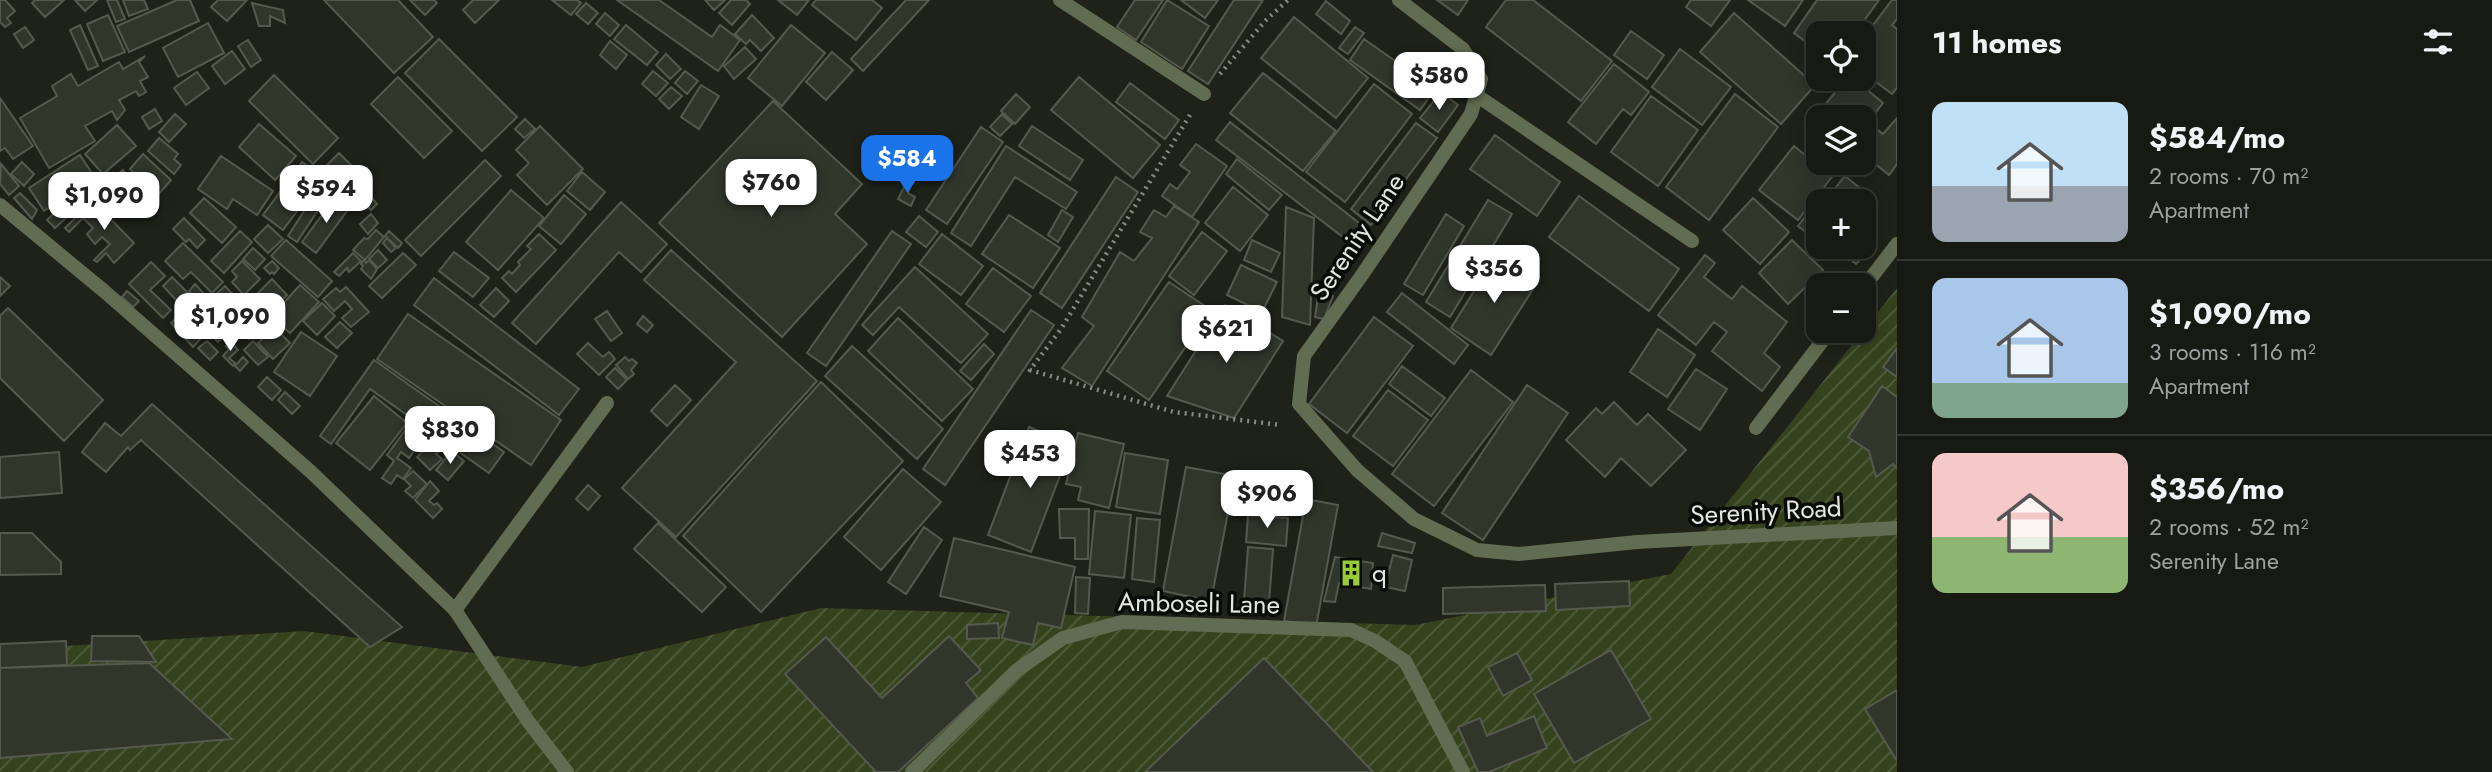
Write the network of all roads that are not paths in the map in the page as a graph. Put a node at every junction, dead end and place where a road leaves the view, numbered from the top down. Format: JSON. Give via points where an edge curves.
{"nodes":[{"id":1,"x":1060,"y":0,"type":"edge"},
{"id":2,"x":1399,"y":0,"type":"edge"},
{"id":3,"x":1204,"y":94,"type":"road end"},
{"id":4,"x":1476,"y":95,"type":"junction"},
{"id":5,"x":0,"y":205,"type":"edge"},
{"id":6,"x":1692,"y":241,"type":"dead end"},
{"id":7,"x":1897,"y":244,"type":"edge"},
{"id":8,"x":1875,"y":273,"type":"edge"},
{"id":9,"x":1821,"y":343,"type":"edge"},
{"id":10,"x":607,"y":403,"type":"dead end"},
{"id":11,"x":1756,"y":428,"type":"dead end"},
{"id":12,"x":1897,"y":528,"type":"edge"},
{"id":13,"x":1637,"y":542,"type":"joint"},
{"id":14,"x":455,"y":610,"type":"junction"},
{"id":15,"x":568,"y":772,"type":"edge"},
{"id":16,"x":912,"y":772,"type":"edge"},
{"id":17,"x":1462,"y":772,"type":"edge"}],
"edges":[{"from":1,"to":3,"type":"street"},
{"from":2,"to":4,"type":"street","via":[[1463,49],[1481,79]]},
{"from":4,"to":6,"type":"street"},
{"from":4,"to":13,"type":"street","name":"Serenity Lane","via":[[1471,114],[1304,356],[1299,404],[1357,470],[1414,519],[1477,550],[1520,554]]},
{"from":5,"to":14,"type":"street","via":[[310,471]]},
{"from":7,"to":8,"type":"street"},
{"from":9,"to":11,"type":"street"},
{"from":10,"to":14,"type":"street"},
{"from":12,"to":13,"type":"street","name":"Serenity Road"},
{"from":14,"to":15,"type":"street","via":[[528,721]]},
{"from":16,"to":17,"type":"street","name":"Amboseli Lane","via":[[1026,664],[1063,638],[1122,622],[1351,630],[1405,661]]}]}
